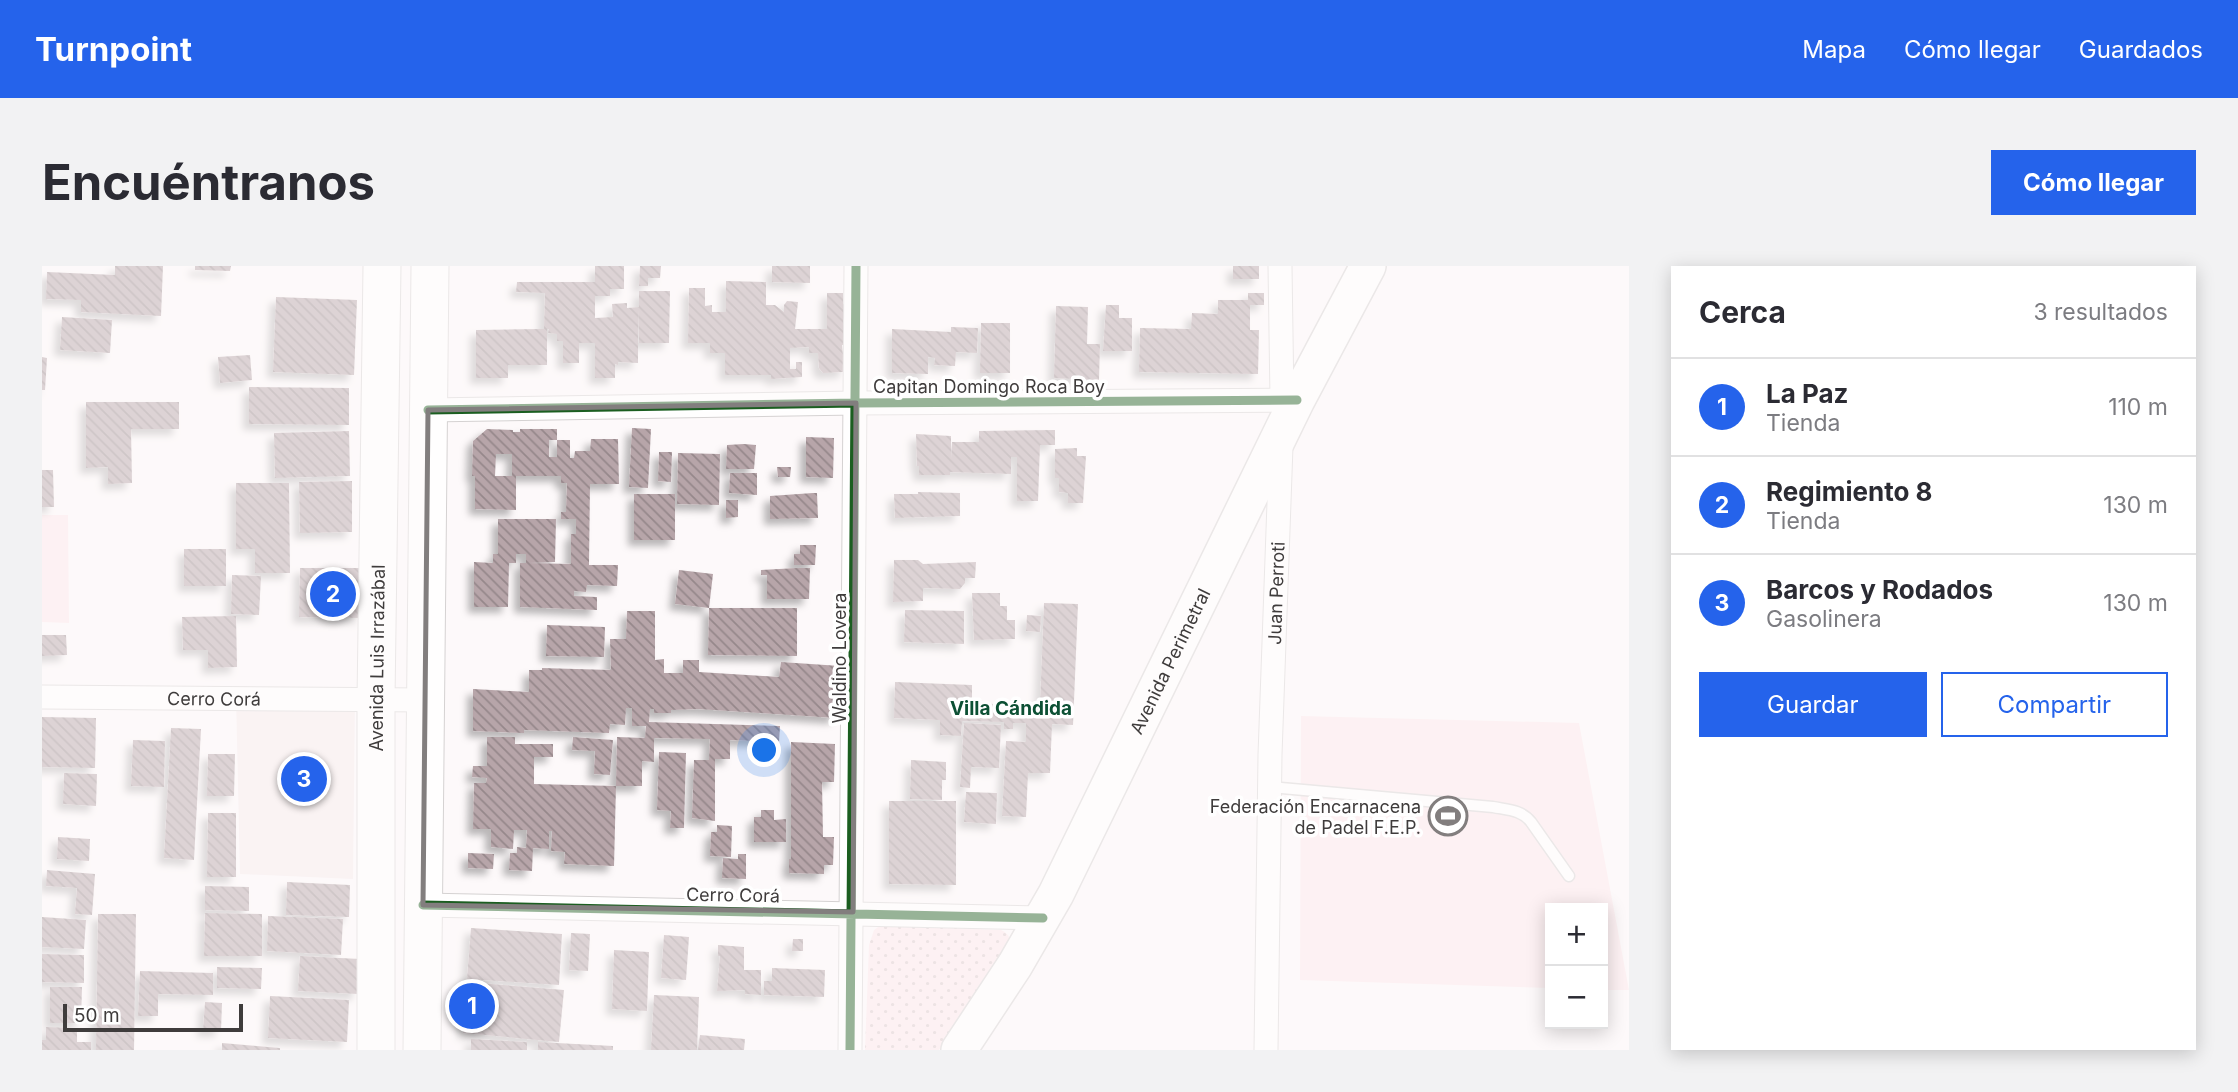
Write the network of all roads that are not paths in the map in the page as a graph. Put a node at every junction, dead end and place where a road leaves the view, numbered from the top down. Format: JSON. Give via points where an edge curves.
{"nodes":[{"id":1,"x":382,"y":266,"type":"edge"},
{"id":2,"x":430,"y":266,"type":"edge"},
{"id":3,"x":856,"y":266,"type":"edge"},
{"id":4,"x":1280,"y":266,"type":"edge"},
{"id":5,"x":1367,"y":266,"type":"edge"},
{"id":6,"x":856,"y":403,"type":"junction"},
{"id":7,"x":428,"y":410,"type":"junction"},
{"id":8,"x":1287,"y":411,"type":"junction"},
{"id":9,"x":42,"y":697,"type":"edge"},
{"id":10,"x":376,"y":700,"type":"junction"},
{"id":11,"x":426,"y":700,"type":"junction"},
{"id":12,"x":1270,"y":787,"type":"junction"},
{"id":13,"x":1569,"y":876,"type":"dead end"},
{"id":14,"x":423,"y":905,"type":"junction"},
{"id":15,"x":853,"y":912,"type":"junction"},
{"id":16,"x":1043,"y":918,"type":"junction"},
{"id":17,"x":376,"y":1050,"type":"edge"},
{"id":18,"x":422,"y":1050,"type":"edge"},
{"id":19,"x":850,"y":1050,"type":"edge"},
{"id":20,"x":959,"y":1050,"type":"edge"},
{"id":21,"x":1266,"y":1050,"type":"edge"}],
"edges":[{"from":1,"to":10,"type":"highway","name":"Avenida Luis Irrazábal"},
{"from":2,"to":7,"type":"highway"},
{"from":3,"to":6,"type":"street","name":"Waldino Lovera"},
{"from":4,"to":8,"type":"street","name":"Juan Perroti"},
{"from":5,"to":8,"type":"main road","name":"Avenida Perimetral"},
{"from":6,"to":7,"type":"street","name":"Capitan Domingo Roca Boy"},
{"from":6,"to":8,"type":"street","name":"Capitan Domingo Roca Boy"},
{"from":6,"to":15,"type":"street","name":"Waldino Lovera"},
{"from":7,"to":11,"type":"highway"},
{"from":8,"to":12,"type":"street","name":"Juan Perroti"},
{"from":8,"to":16,"type":"main road","name":"Avenida Perimetral"},
{"from":9,"to":10,"type":"street","name":"Cerro Corá"},
{"from":10,"to":11,"type":"street","name":"Cerro Corá"},
{"from":10,"to":17,"type":"highway","name":"Avenida Luis Irrazábal"},
{"from":11,"to":14,"type":"highway"},
{"from":12,"to":13,"type":"lane","via":[[1513,811],[1526,816]]},
{"from":12,"to":21,"type":"street","name":"Juan Perroti"},
{"from":14,"to":15,"type":"street","name":"Cerro Corá"},
{"from":14,"to":18,"type":"highway"},
{"from":15,"to":16,"type":"street","name":"Cerro Corá"},
{"from":15,"to":19,"type":"street","name":"Waldino Lovera"},
{"from":16,"to":20,"type":"main road","name":"Avenida Perimetral"}]}
